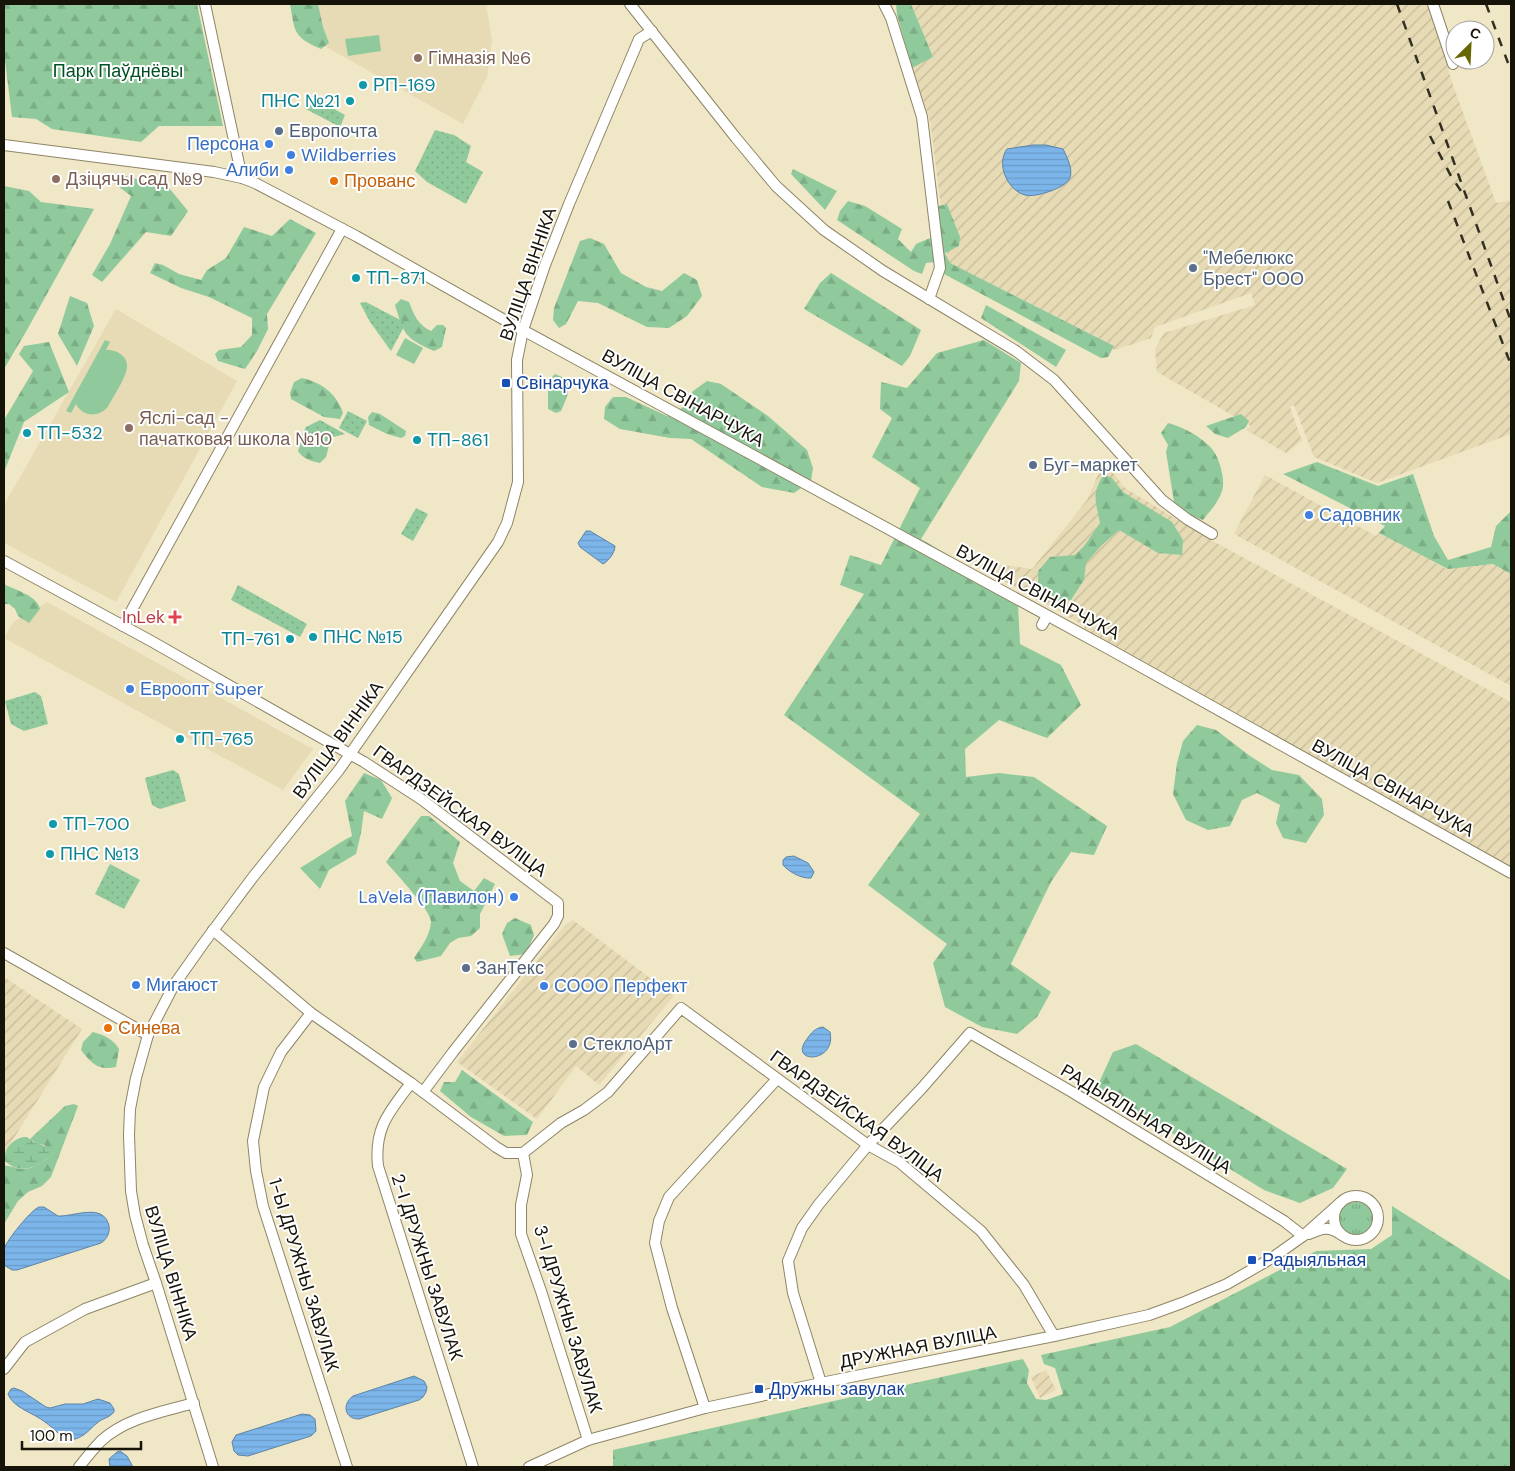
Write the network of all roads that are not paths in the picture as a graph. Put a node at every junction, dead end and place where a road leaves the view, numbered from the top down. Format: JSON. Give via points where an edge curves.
{"nodes":[{"id":1,"x":205,"y":4,"type":"edge"},
{"id":2,"x":630,"y":4,"type":"edge"},
{"id":3,"x":884,"y":4,"type":"edge"},
{"id":4,"x":1433,"y":4,"type":"edge"},
{"id":5,"x":652,"y":31,"type":"junction"},
{"id":6,"x":1445,"y":42,"type":"edge"},
{"id":7,"x":4,"y":145,"type":"edge"},
{"id":8,"x":242,"y":178,"type":"junction"},
{"id":9,"x":342,"y":229,"type":"junction"},
{"id":10,"x":929,"y":299,"type":"junction"},
{"id":11,"x":523,"y":330,"type":"junction"},
{"id":12,"x":1212,"y":534,"type":"dead end"},
{"id":13,"x":4,"y":561,"type":"edge"},
{"id":14,"x":124,"y":626,"type":"junction"},
{"id":15,"x":350,"y":754,"type":"junction"},
{"id":16,"x":1511,"y":873,"type":"edge"},
{"id":17,"x":213,"y":930,"type":"junction"},
{"id":18,"x":4,"y":953,"type":"edge"},
{"id":19,"x":311,"y":1013,"type":"junction"},
{"id":20,"x":148,"y":1035,"type":"junction"},
{"id":21,"x":778,"y":1079,"type":"junction"},
{"id":22,"x":411,"y":1083,"type":"junction"},
{"id":23,"x":423,"y":1092,"type":"junction"},
{"id":24,"x":868,"y":1145,"type":"junction"},
{"id":25,"x":523,"y":1153,"type":"junction"},
{"id":26,"x":1340,"y":1203,"type":"junction"},
{"id":27,"x":1342,"y":1235,"type":"junction"},
{"id":28,"x":1303,"y":1236,"type":"junction"},
{"id":29,"x":156,"y":1283,"type":"junction"},
{"id":30,"x":1054,"y":1336,"type":"junction"},
{"id":31,"x":4,"y":1369,"type":"edge"},
{"id":32,"x":821,"y":1383,"type":"junction"},
{"id":33,"x":194,"y":1403,"type":"junction"},
{"id":34,"x":705,"y":1408,"type":"junction"},
{"id":35,"x":588,"y":1440,"type":"junction"},
{"id":36,"x":79,"y":1467,"type":"edge"},
{"id":37,"x":213,"y":1467,"type":"edge"},
{"id":38,"x":348,"y":1467,"type":"edge"},
{"id":39,"x":473,"y":1467,"type":"edge"},
{"id":40,"x":529,"y":1467,"type":"edge"}],
"edges":[{"from":1,"to":8,"type":"street"},
{"from":2,"to":5,"type":"street"},
{"from":3,"to":10,"type":"street","via":[[922,117],[940,268]]},
{"from":4,"to":6,"type":"street"},
{"from":5,"to":10,"type":"street","via":[[776,186],[824,230]]},
{"from":5,"to":11,"type":"street","name":"ВУЛІЦА ВІННІКА","via":[[639,40],[634,51],[569,204]]},
{"from":7,"to":8,"type":"street","name":"ВУЛІЦА СВІНАРЧУКА"},
{"from":8,"to":9,"type":"street","name":"ВУЛІЦА СВІНАРЧУКА"},
{"from":9,"to":11,"type":"street","name":"ВУЛІЦА СВІНАРЧУКА"},
{"from":9,"to":14,"type":"street"},
{"from":10,"to":12,"type":"street","via":[[1016,351],[1054,380],[1162,500]]},
{"from":11,"to":15,"type":"street","name":"ВУЛІЦА ВІННІКА","via":[[517,360],[518,482],[507,523],[488,558]]},
{"from":11,"to":16,"type":"street","name":"ВУЛІЦА СВІНАРЧУКА","via":[[1045,620]]},
{"from":13,"to":14,"type":"street","name":"ГВАРДЗЕЙСКАЯ ВУЛІЦА"},
{"from":14,"to":15,"type":"street","name":"ГВАРДЗЕЙСКАЯ ВУЛІЦА"},
{"from":15,"to":17,"type":"street","name":"ВУЛІЦА ВІННІКА"},
{"from":15,"to":23,"type":"street","name":"ГВАРДЗЕЙСКАЯ ВУЛІЦА","via":[[421,799],[558,903],[554,924]]},
{"from":17,"to":19,"type":"street"},
{"from":17,"to":20,"type":"street","name":"ВУЛІЦА ВІННІКА","via":[[174,985]]},
{"from":18,"to":20,"type":"street"},
{"from":19,"to":22,"type":"street"},
{"from":19,"to":38,"type":"street","name":"1-Ы ДРУЖНЫ ЗАВУЛАК","via":[[281,1052],[264,1087],[254,1141],[255,1164],[263,1206]]},
{"from":20,"to":29,"type":"street","name":"ВУЛІЦА ВІННІКА","via":[[130,1109],[130,1171],[135,1215]]},
{"from":21,"to":24,"type":"street","name":"ГВАРДЗЕЙСКАЯ ВУЛІЦА"},
{"from":21,"to":25,"type":"street","name":"ГВАРДЗЕЙСКАЯ ВУЛІЦА","via":[[681,1008],[608,1092]]},
{"from":21,"to":34,"type":"street","via":[[669,1197],[659,1221],[655,1243],[672,1308]]},
{"from":22,"to":23,"type":"street"},
{"from":22,"to":39,"type":"street","name":"2-І ДРУЖНЫ ЗАВУЛАК","via":[[387,1115],[381,1130],[376,1148],[378,1166]]},
{"from":23,"to":25,"type":"street","via":[[496,1147],[506,1152]]},
{"from":24,"to":28,"type":"street","name":"РАДЫЯЛЬНАЯ ВУЛІЦА","via":[[970,1033],[1284,1221]]},
{"from":24,"to":30,"type":"street","name":"ГВАРДЗЕЙСКАЯ ВУЛІЦА","via":[[899,1162],[981,1231],[1024,1285]]},
{"from":24,"to":32,"type":"street","via":[[802,1228],[788,1261],[793,1293]]},
{"from":25,"to":35,"type":"street","name":"3-І ДРУЖНЫ ЗАВУЛАК","via":[[527,1175],[521,1234]]},
{"from":26,"to":27,"type":"street","via":[[1334,1223]]},
{"from":26,"to":27,"type":"street","via":[[1352,1197],[1366,1199],[1372,1203],[1378,1216],[1369,1236],[1356,1240]]},
{"from":26,"to":28,"type":"street"},
{"from":27,"to":28,"type":"street","via":[[1324,1228]]},
{"from":28,"to":30,"type":"street","name":"ДРУЖНАЯ ВУЛІЦА","via":[[1227,1284],[1182,1303],[1149,1315]]},
{"from":29,"to":31,"type":"street","via":[[85,1309],[24,1342]]},
{"from":29,"to":33,"type":"street","name":"ВУЛІЦА ВІННІКА"},
{"from":30,"to":32,"type":"street","name":"ДРУЖНАЯ ВУЛІЦА"},
{"from":32,"to":34,"type":"street","name":"ДРУЖНАЯ ВУЛІЦА"},
{"from":33,"to":36,"type":"street","via":[[148,1416],[115,1430]]},
{"from":33,"to":37,"type":"street","name":"ВУЛІЦА ВІННІКА"},
{"from":34,"to":35,"type":"street","name":"ДРУЖНАЯ ВУЛІЦА"},
{"from":35,"to":40,"type":"street","name":"ДРУЖНАЯ ВУЛІЦА"}]}
